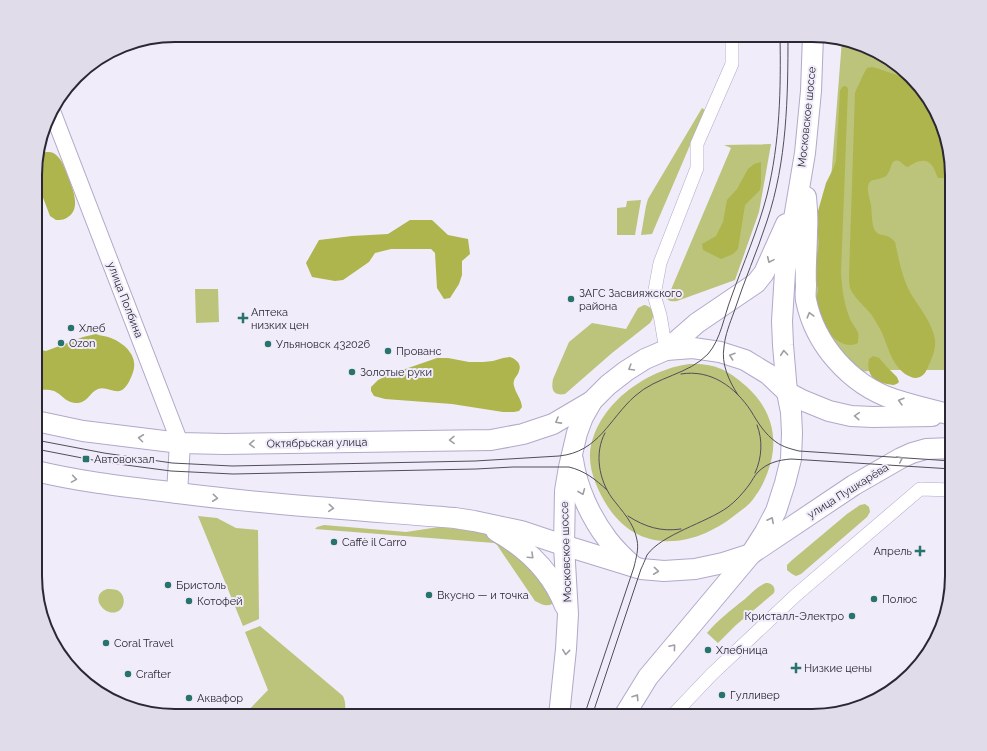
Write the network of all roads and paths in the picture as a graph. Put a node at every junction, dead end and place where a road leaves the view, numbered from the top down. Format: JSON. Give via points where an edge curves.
{"nodes":[{"id":1,"x":732,"y":42,"type":"edge"},
{"id":2,"x":814,"y":42,"type":"edge"},
{"id":3,"x":55,"y":119,"type":"edge"},
{"id":4,"x":805,"y":153,"type":"junction"},
{"id":5,"x":797,"y":199,"type":"junction"},
{"id":6,"x":666,"y":350,"type":"junction"},
{"id":7,"x":788,"y":392,"type":"junction"},
{"id":8,"x":592,"y":401,"type":"junction"},
{"id":9,"x":945,"y":414,"type":"edge"},
{"id":10,"x":945,"y":416,"type":"edge"},
{"id":11,"x":42,"y":423,"type":"edge"},
{"id":12,"x":180,"y":442,"type":"junction"},
{"id":13,"x":945,"y":448,"type":"edge"},
{"id":14,"x":573,"y":454,"type":"junction"},
{"id":15,"x":42,"y":472,"type":"edge"},
{"id":16,"x":945,"y":490,"type":"edge"},
{"id":17,"x":177,"y":493,"type":"junction"},
{"id":18,"x":474,"y":521,"type":"junction"},
{"id":19,"x":564,"y":546,"type":"junction"},
{"id":20,"x":751,"y":554,"type":"junction"},
{"id":21,"x":634,"y":567,"type":"junction"},
{"id":22,"x":568,"y":614,"type":"junction"},
{"id":23,"x":560,"y":709,"type":"edge"},
{"id":24,"x":628,"y":709,"type":"edge"},
{"id":25,"x":679,"y":709,"type":"edge"}],
"edges":[{"from":1,"to":6,"type":"street","via":[[732,64],[697,144],[697,168],[660,263],[654,295]]},
{"from":2,"to":4,"type":"main road","name":"Московское шоссе"},
{"from":3,"to":12,"type":"street","name":"улица Полбина"},
{"from":4,"to":5,"type":"main road","name":"Московское шоссе"},
{"from":9,"to":4,"type":"main road","one_way":true,"via":[[892,398],[869,388],[831,355],[821,339],[806,299]]},
{"from":5,"to":6,"type":"main road","name":"Московское шоссе","one_way":true,"via":[[764,273],[756,283],[697,323]]},
{"from":7,"to":5,"type":"main road","name":"Московское шоссе","one_way":true,"via":[[782,321],[785,272]]},
{"from":7,"to":6,"type":"main road","one_way":true,"via":[[768,374],[745,360],[720,352],[693,348]]},
{"from":6,"to":8,"type":"main road","name":"Московское шоссе","one_way":true,"via":[[626,371]]},
{"from":10,"to":7,"type":"main road","one_way":true,"via":[[851,416],[822,408]]},
{"from":20,"to":7,"type":"main road","name":"Московское шоссе","one_way":true,"via":[[776,511],[791,458],[792,433]]},
{"from":8,"to":12,"type":"main road","name":"Октябрьская улица","one_way":true,"via":[[553,424],[523,434],[491,440],[225,444]]},
{"from":8,"to":14,"type":"main road","name":"Московское шоссе","via":[[583,417]]},
{"from":12,"to":11,"type":"main road","name":"Октябрьская улица","one_way":true,"via":[[83,431]]},
{"from":12,"to":17,"type":"main road","name":"улица Полбина"},
{"from":20,"to":13,"type":"main road","name":"улица Пушкарёва","one_way":true,"via":[[887,465],[912,453]]},
{"from":14,"to":19,"type":"main road","name":"Московское шоссе","via":[[565,491]]},
{"from":14,"to":21,"type":"main road","one_way":true,"via":[[579,485],[598,526],[616,550]]},
{"from":15,"to":17,"type":"main road","one_way":true,"via":[[101,484]]},
{"from":16,"to":25,"type":"street","via":[[920,489],[796,596],[712,674]]},
{"from":17,"to":18,"type":"main road","one_way":true},
{"from":18,"to":19,"type":"main road","via":[[521,531]]},
{"from":18,"to":22,"type":"main road","one_way":true,"via":[[509,538],[534,559],[554,584]]},
{"from":19,"to":21,"type":"main road"},
{"from":19,"to":22,"type":"main road","name":"Московское шоссе"},
{"from":21,"to":20,"type":"main road","one_way":true,"via":[[664,571],[695,569]]},
{"from":24,"to":20,"type":"main road","one_way":true,"via":[[648,677]]},
{"from":22,"to":23,"type":"main road","name":"Московское шоссе","one_way":true}]}
